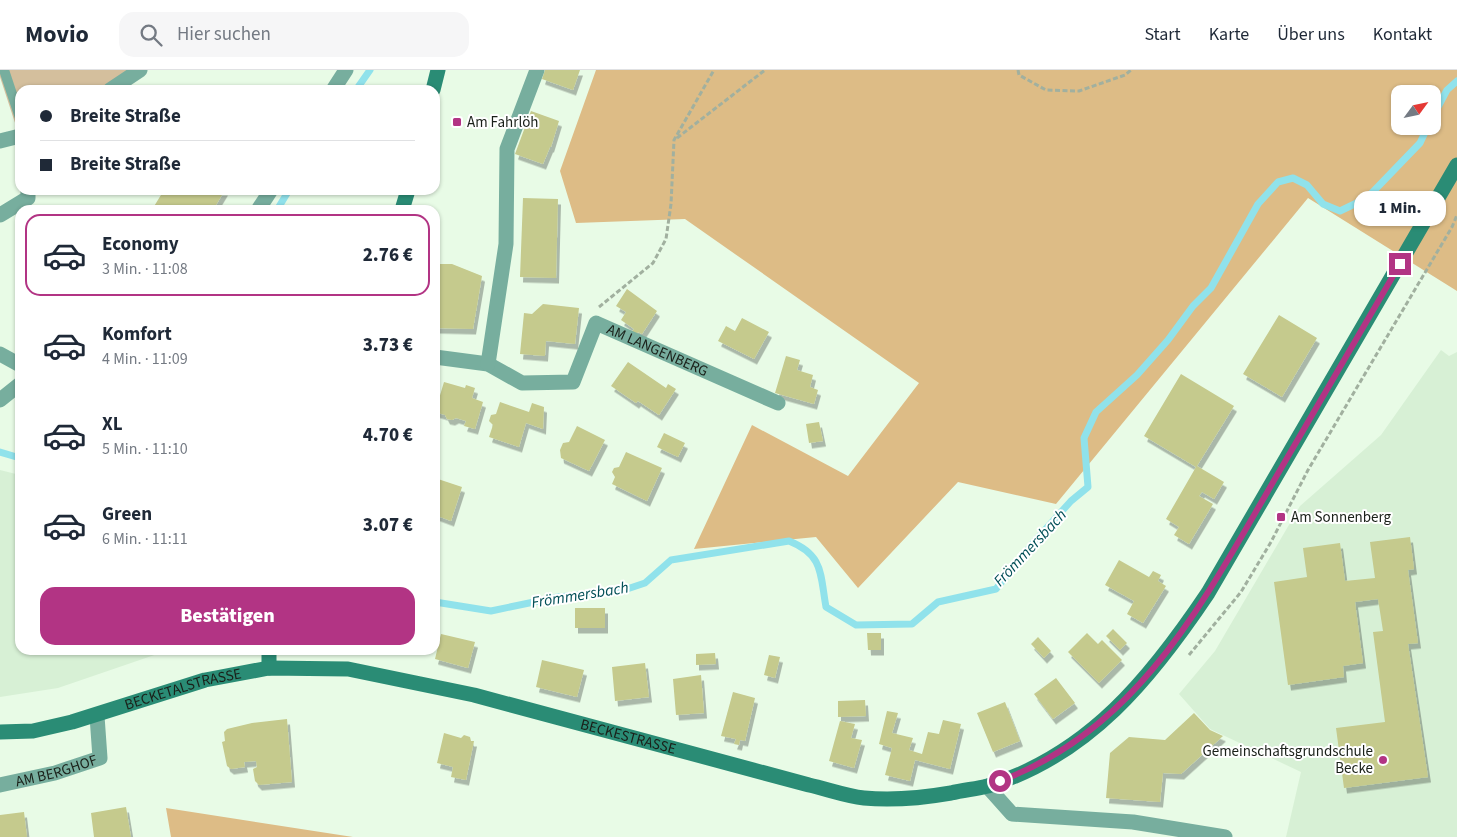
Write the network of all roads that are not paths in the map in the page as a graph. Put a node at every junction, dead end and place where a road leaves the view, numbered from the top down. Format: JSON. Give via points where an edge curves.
{"nodes":[{"id":1,"x":4,"y":70,"type":"edge"},
{"id":2,"x":140,"y":70,"type":"edge"},
{"id":3,"x":346,"y":70,"type":"edge"},
{"id":4,"x":438,"y":70,"type":"edge"},
{"id":5,"x":537,"y":70,"type":"edge"},
{"id":6,"x":118,"y":85,"type":"edge"},
{"id":7,"x":336,"y":85,"type":"edge"},
{"id":8,"x":434,"y":85,"type":"edge"},
{"id":9,"x":15,"y":103,"type":"edge"},
{"id":10,"x":15,"y":137,"type":"edge"},
{"id":11,"x":0,"y":141,"type":"edge"},
{"id":12,"x":1457,"y":165,"type":"edge"},
{"id":13,"x":28,"y":195,"type":"edge"},
{"id":14,"x":16,"y":205,"type":"edge"},
{"id":15,"x":15,"y":206,"type":"edge"},
{"id":16,"x":0,"y":215,"type":"edge"},
{"id":17,"x":0,"y":354,"type":"edge"},
{"id":18,"x":440,"y":358,"type":"edge"},
{"id":19,"x":15,"y":362,"type":"edge"},
{"id":20,"x":488,"y":364,"type":"junction"},
{"id":21,"x":15,"y":388,"type":"edge"},
{"id":22,"x":0,"y":400,"type":"edge"},
{"id":23,"x":778,"y":403,"type":"dead end"},
{"id":24,"x":269,"y":655,"type":"edge"},
{"id":25,"x":269,"y":668,"type":"junction"},
{"id":26,"x":97,"y":716,"type":"junction"},
{"id":27,"x":0,"y":732,"type":"edge"},
{"id":28,"x":0,"y":785,"type":"edge"},
{"id":29,"x":987,"y":786,"type":"junction"},
{"id":30,"x":1225,"y":837,"type":"edge"}],
"edges":[{"from":1,"to":9,"type":"lane"},
{"from":2,"to":6,"type":"street"},
{"from":3,"to":7,"type":"street"},
{"from":4,"to":8,"type":"main road"},
{"from":5,"to":20,"type":"street","via":[[507,149],[506,244]]},
{"from":10,"to":11,"type":"street"},
{"from":12,"to":29,"type":"main road","name":"BECKESTRASSE","via":[[1208,593],[1164,657],[1098,726],[1073,745],[1027,771]]},
{"from":13,"to":14,"type":"street"},
{"from":15,"to":16,"type":"street"},
{"from":17,"to":19,"type":"street"},
{"from":18,"to":20,"type":"street","name":"AM LANGENBERG"},
{"from":20,"to":23,"type":"street","name":"AM LANGENBERG","via":[[522,383],[573,382],[596,323]]},
{"from":21,"to":22,"type":"street"},
{"from":24,"to":25,"type":"main road"},
{"from":25,"to":26,"type":"main road","name":"BECKETALSTRASSE","via":[[205,680]]},
{"from":25,"to":29,"type":"main road","name":"BECKESTRASSE","via":[[348,668],[474,695],[863,798],[914,799]]},
{"from":26,"to":27,"type":"main road","via":[[33,730]]},
{"from":26,"to":28,"type":"street","name":"AM BERGHOF","via":[[100,758],[55,773]]},
{"from":29,"to":30,"type":"street","via":[[1012,814],[1133,822]]}]}
